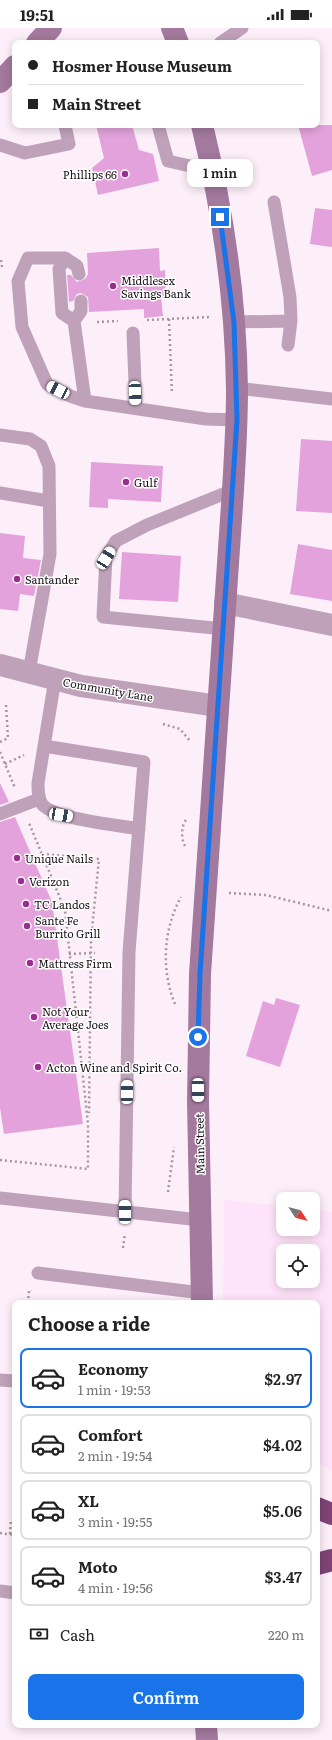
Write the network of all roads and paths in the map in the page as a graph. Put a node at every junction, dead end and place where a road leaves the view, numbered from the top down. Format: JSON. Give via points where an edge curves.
{"nodes":[{"id":1,"x":172,"y":28,"type":"edge"},
{"id":2,"x":242,"y":28,"type":"edge"},
{"id":3,"x":177,"y":40,"type":"edge"},
{"id":4,"x":224,"y":40,"type":"edge"},
{"id":5,"x":12,"y":69,"type":"edge"},
{"id":6,"x":0,"y":82,"type":"edge"},
{"id":7,"x":66,"y":128,"type":"edge"},
{"id":8,"x":159,"y":128,"type":"edge"},
{"id":9,"x":203,"y":128,"type":"edge"},
{"id":10,"x":0,"y":145,"type":"edge"},
{"id":11,"x":212,"y":171,"type":"junction"},
{"id":12,"x":274,"y":202,"type":"dead end"},
{"id":13,"x":65,"y":258,"type":"junction"},
{"id":14,"x":79,"y":274,"type":"dead end"},
{"id":15,"x":81,"y":301,"type":"dead end"},
{"id":16,"x":169,"y":319,"type":"junction"},
{"id":17,"x":139,"y":320,"type":"dead end"},
{"id":18,"x":224,"y":320,"type":"junction"},
{"id":19,"x":74,"y":321,"type":"junction"},
{"id":20,"x":125,"y":321,"type":"dead end"},
{"id":21,"x":291,"y":321,"type":"junction"},
{"id":22,"x":95,"y":322,"type":"dead end"},
{"id":23,"x":133,"y":333,"type":"dead end"},
{"id":24,"x":288,"y":345,"type":"dead end"},
{"id":25,"x":237,"y":388,"type":"junction"},
{"id":26,"x":332,"y":398,"type":"edge"},
{"id":27,"x":85,"y":400,"type":"junction"},
{"id":28,"x":136,"y":408,"type":"junction"},
{"id":29,"x":173,"y":414,"type":"junction"},
{"id":30,"x":237,"y":420,"type":"junction"},
{"id":31,"x":0,"y":435,"type":"edge"},
{"id":32,"x":233,"y":490,"type":"junction"},
{"id":33,"x":0,"y":493,"type":"edge"},
{"id":34,"x":49,"y":501,"type":"junction"},
{"id":35,"x":225,"y":603,"type":"junction"},
{"id":36,"x":332,"y":624,"type":"edge"},
{"id":37,"x":224,"y":629,"type":"junction"},
{"id":38,"x":0,"y":666,"type":"edge"},
{"id":39,"x":29,"y":672,"type":"junction"},
{"id":40,"x":55,"y":679,"type":"junction"},
{"id":41,"x":6,"y":704,"type":"dead end"},
{"id":42,"x":218,"y":706,"type":"junction"},
{"id":43,"x":158,"y":723,"type":"dead end"},
{"id":44,"x":0,"y":742,"type":"edge"},
{"id":45,"x":44,"y":746,"type":"junction"},
{"id":46,"x":193,"y":747,"type":"dead end"},
{"id":47,"x":0,"y":752,"type":"edge"},
{"id":48,"x":16,"y":790,"type":"dead end"},
{"id":49,"x":39,"y":799,"type":"junction"},
{"id":50,"x":0,"y":814,"type":"edge"},
{"id":51,"x":27,"y":817,"type":"dead end"},
{"id":52,"x":188,"y":818,"type":"dead end"},
{"id":53,"x":139,"y":829,"type":"junction"},
{"id":54,"x":186,"y":848,"type":"dead end"},
{"id":55,"x":42,"y":854,"type":"junction"},
{"id":56,"x":222,"y":892,"type":"dead end"},
{"id":57,"x":182,"y":896,"type":"dead end"},
{"id":58,"x":332,"y":911,"type":"edge"},
{"id":59,"x":91,"y":953,"type":"junction"},
{"id":60,"x":95,"y":953,"type":"dead end"},
{"id":61,"x":69,"y":954,"type":"junction"},
{"id":62,"x":176,"y":1007,"type":"dead end"},
{"id":63,"x":88,"y":1124,"type":"junction"},
{"id":64,"x":174,"y":1141,"type":"dead end"},
{"id":65,"x":0,"y":1160,"type":"edge"},
{"id":66,"x":168,"y":1192,"type":"dead end"},
{"id":67,"x":0,"y":1198,"type":"edge"},
{"id":68,"x":125,"y":1212,"type":"junction"},
{"id":69,"x":200,"y":1220,"type":"junction"},
{"id":70,"x":131,"y":1233,"type":"dead end"},
{"id":71,"x":123,"y":1248,"type":"dead end"},
{"id":72,"x":38,"y":1273,"type":"dead end"},
{"id":73,"x":202,"y":1298,"type":"edge"},
{"id":74,"x":0,"y":1380,"type":"edge"},
{"id":75,"x":12,"y":1381,"type":"edge"},
{"id":76,"x":320,"y":1509,"type":"edge"},
{"id":77,"x":332,"y":1514,"type":"edge"},
{"id":78,"x":12,"y":1520,"type":"edge"},
{"id":79,"x":320,"y":1522,"type":"edge"},
{"id":80,"x":332,"y":1523,"type":"edge"},
{"id":81,"x":0,"y":1533,"type":"edge"},
{"id":82,"x":10,"y":1534,"type":"joint"},
{"id":83,"x":332,"y":1559,"type":"edge"},
{"id":84,"x":320,"y":1561,"type":"edge"},
{"id":85,"x":0,"y":1591,"type":"edge"},
{"id":86,"x":12,"y":1592,"type":"edge"},
{"id":87,"x":206,"y":1728,"type":"edge"},
{"id":88,"x":207,"y":1740,"type":"edge"}],
"edges":[{"from":1,"to":3,"type":"main road"},
{"from":2,"to":4,"type":"lane"},
{"from":5,"to":6,"type":"main road"},
{"from":7,"to":10,"type":"lane","via":[[69,144],[25,153]]},
{"from":8,"to":11,"type":"lane","via":[[168,162]]},
{"from":9,"to":11,"type":"main road","name":"Main Street"},
{"from":11,"to":18,"type":"main road","name":"Main Street","via":[[225,251]]},
{"from":12,"to":21,"type":"lane","via":[[290,297]]},
{"from":13,"to":14,"type":"lane","via":[[77,266]]},
{"from":13,"to":19,"type":"lane","via":[[59,269],[62,313]]},
{"from":13,"to":27,"type":"lane","via":[[28,258],[18,280],[22,327],[47,384],[70,396]]},
{"from":15,"to":19,"type":"lane","via":[[81,311]]},
{"from":16,"to":17,"type":"path"},
{"from":16,"to":18,"type":"path"},
{"from":16,"to":29,"type":"path"},
{"from":18,"to":21,"type":"lane"},
{"from":18,"to":25,"type":"main road","name":"Main Street"},
{"from":19,"to":27,"type":"lane"},
{"from":20,"to":22,"type":"path"},
{"from":21,"to":24,"type":"lane"},
{"from":23,"to":28,"type":"lane"},
{"from":25,"to":26,"type":"lane"},
{"from":25,"to":30,"type":"main road","name":"Main Street"},
{"from":27,"to":28,"type":"lane"},
{"from":28,"to":29,"type":"lane"},
{"from":29,"to":30,"type":"lane"},
{"from":30,"to":32,"type":"main road","name":"Main Street"},
{"from":31,"to":34,"type":"lane","via":[[30,440],[41,446],[49,466]]},
{"from":32,"to":35,"type":"main road","name":"Main Street"},
{"from":32,"to":37,"type":"lane","via":[[116,541],[106,558],[103,617]]},
{"from":33,"to":34,"type":"lane"},
{"from":34,"to":39,"type":"lane","via":[[50,554]]},
{"from":35,"to":36,"type":"street"},
{"from":35,"to":37,"type":"main road","name":"Main Street"},
{"from":37,"to":42,"type":"main road","name":"Main Street"},
{"from":38,"to":39,"type":"street","name":"Community Lane"},
{"from":39,"to":40,"type":"street","name":"Community Lane"},
{"from":40,"to":42,"type":"street","name":"Community Lane","via":[[94,688]]},
{"from":40,"to":45,"type":"lane"},
{"from":41,"to":44,"type":"path","via":[[8,738]]},
{"from":42,"to":69,"type":"main road","name":"Main Street","via":[[200,982]]},
{"from":43,"to":46,"type":"path","via":[[180,729]]},
{"from":45,"to":49,"type":"lane","via":[[38,783]]},
{"from":45,"to":53,"type":"lane","via":[[144,762]]},
{"from":47,"to":48,"type":"path"},
{"from":49,"to":50,"type":"lane"},
{"from":49,"to":53,"type":"lane","via":[[47,809],[61,815]]},
{"from":51,"to":55,"type":"path"},
{"from":52,"to":54,"type":"path","via":[[184,824],[182,841]]},
{"from":53,"to":68,"type":"lane","via":[[129,952]]},
{"from":55,"to":59,"type":"path","via":[[99,859]]},
{"from":55,"to":61,"type":"path","via":[[65,910]]},
{"from":56,"to":58,"type":"path","via":[[266,895]]},
{"from":57,"to":62,"type":"path","via":[[172,913],[166,962],[168,987]]},
{"from":59,"to":60,"type":"path"},
{"from":59,"to":61,"type":"path"},
{"from":59,"to":63,"type":"path"},
{"from":61,"to":63,"type":"path"},
{"from":63,"to":65,"type":"path","via":[[88,1169]]},
{"from":64,"to":66,"type":"path"},
{"from":67,"to":68,"type":"lane"},
{"from":68,"to":69,"type":"lane"},
{"from":69,"to":73,"type":"main road","name":"Main Street"},
{"from":70,"to":71,"type":"path","via":[[124,1232]]},
{"from":72,"to":73,"type":"lane"},
{"from":74,"to":75,"type":"lane"},
{"from":76,"to":77,"type":"highway"},
{"from":78,"to":82,"type":"path"},
{"from":79,"to":80,"type":"highway"},
{"from":81,"to":82,"type":"path"},
{"from":83,"to":84,"type":"highway"},
{"from":85,"to":86,"type":"lane"},
{"from":87,"to":88,"type":"main road"}]}
